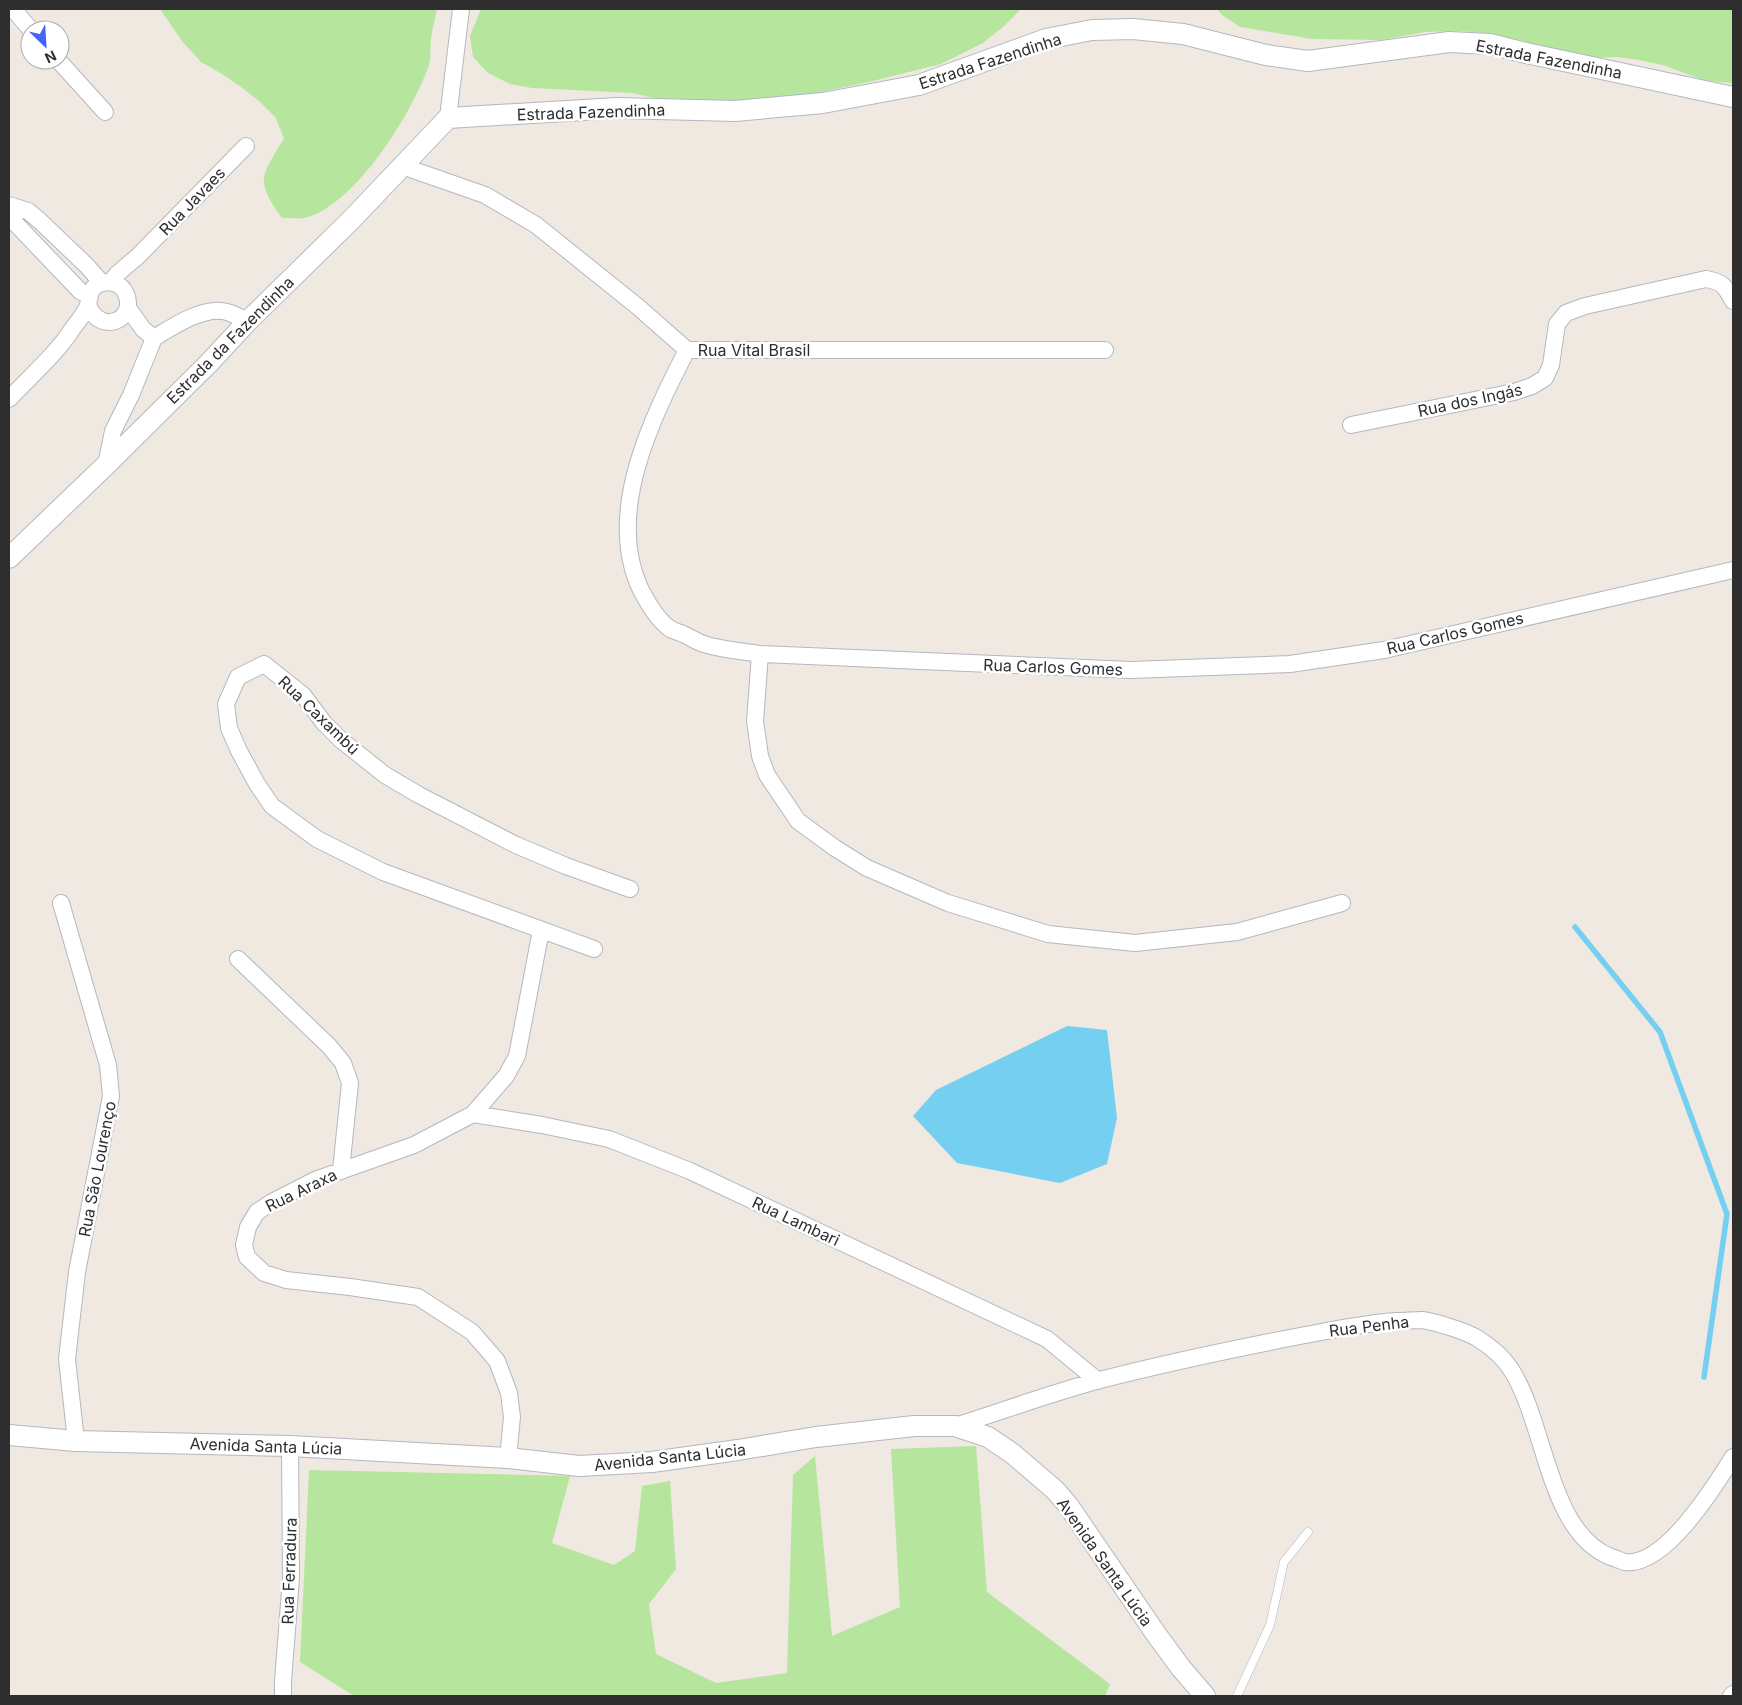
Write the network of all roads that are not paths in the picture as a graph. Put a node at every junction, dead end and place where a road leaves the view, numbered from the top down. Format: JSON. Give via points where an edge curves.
{"nodes":[{"id":1,"x":13,"y":9,"type":"edge"},
{"id":2,"x":462,"y":9,"type":"edge"},
{"id":3,"x":9,"y":16,"type":"edge"},
{"id":4,"x":22,"y":20,"type":"edge"},
{"id":5,"x":20,"y":23,"type":"edge"},
{"id":6,"x":67,"y":70,"type":"edge"},
{"id":7,"x":1733,"y":97,"type":"edge"},
{"id":8,"x":105,"y":112,"type":"dead end"},
{"id":9,"x":448,"y":118,"type":"junction"},
{"id":10,"x":246,"y":146,"type":"dead end"},
{"id":11,"x":402,"y":166,"type":"junction"},
{"id":12,"x":9,"y":204,"type":"edge"},
{"id":13,"x":9,"y":209,"type":"edge"},
{"id":14,"x":138,"y":257,"type":"junction"},
{"id":15,"x":107,"y":282,"type":"junction"},
{"id":16,"x":126,"y":291,"type":"junction"},
{"id":17,"x":88,"y":301,"type":"junction"},
{"id":18,"x":1733,"y":301,"type":"edge"},
{"id":19,"x":128,"y":308,"type":"junction"},
{"id":20,"x":97,"y":320,"type":"junction"},
{"id":21,"x":248,"y":320,"type":"junction"},
{"id":22,"x":115,"y":321,"type":"junction"},
{"id":23,"x":69,"y":334,"type":"junction"},
{"id":24,"x":148,"y":334,"type":"junction"},
{"id":25,"x":687,"y":350,"type":"junction"},
{"id":26,"x":1105,"y":350,"type":"dead end"},
{"id":27,"x":9,"y":399,"type":"edge"},
{"id":28,"x":1351,"y":425,"type":"dead end"},
{"id":29,"x":106,"y":465,"type":"junction"},
{"id":30,"x":9,"y":558,"type":"edge"},
{"id":31,"x":1733,"y":570,"type":"edge"},
{"id":32,"x":760,"y":654,"type":"junction"},
{"id":33,"x":630,"y":889,"type":"dead end"},
{"id":34,"x":1342,"y":902,"type":"dead end"},
{"id":35,"x":61,"y":903,"type":"dead end"},
{"id":36,"x":541,"y":930,"type":"junction"},
{"id":37,"x":594,"y":949,"type":"dead end"},
{"id":38,"x":238,"y":960,"type":"dead end"},
{"id":39,"x":473,"y":1114,"type":"junction"},
{"id":40,"x":341,"y":1170,"type":"junction"},
{"id":41,"x":1098,"y":1381,"type":"junction"},
{"id":42,"x":955,"y":1426,"type":"junction"},
{"id":43,"x":9,"y":1436,"type":"edge"},
{"id":44,"x":76,"y":1441,"type":"junction"},
{"id":45,"x":290,"y":1446,"type":"junction"},
{"id":46,"x":1733,"y":1456,"type":"edge"},
{"id":47,"x":508,"y":1458,"type":"junction"},
{"id":48,"x":1308,"y":1532,"type":"dead end"},
{"id":49,"x":283,"y":1696,"type":"edge"},
{"id":50,"x":1205,"y":1696,"type":"edge"},
{"id":51,"x":1237,"y":1696,"type":"edge"}],
"edges":[{"from":1,"to":4,"type":"street"},
{"from":2,"to":9,"type":"street"},
{"from":3,"to":5,"type":"street"},
{"from":6,"to":8,"type":"street"},
{"from":7,"to":9,"type":"street","name":"Estrada Fazendinha","via":[[1490,44],[1449,42],[1308,61],[1266,55],[1183,34],[1133,29],[1092,30],[1046,39],[918,85],[823,103],[735,111],[617,108]]},
{"from":9,"to":11,"type":"street","name":"Estrada da Fazendinha"},
{"from":10,"to":14,"type":"street","name":"Rua Javaes"},
{"from":11,"to":21,"type":"street","name":"Estrada da Fazendinha"},
{"from":11,"to":25,"type":"street","name":"Rua Vital Brasil","via":[[485,195],[536,225]]},
{"from":12,"to":15,"type":"street","via":[[28,211]]},
{"from":13,"to":17,"type":"street","via":[[16,224]]},
{"from":14,"to":15,"type":"street","name":"Rua Javaes"},
{"from":14,"to":16,"type":"street","name":"Rua Javaes"},
{"from":15,"to":16,"type":"street"},
{"from":15,"to":17,"type":"street","via":[[96,285]]},
{"from":16,"to":19,"type":"street"},
{"from":17,"to":20,"type":"street","via":[[91,314]]},
{"from":17,"to":23,"type":"street"},
{"from":18,"to":28,"type":"street","name":"Rua dos Ingás","via":[[1719,281],[1706,279],[1585,306],[1566,313],[1557,324],[1551,365],[1545,378],[1532,386]]},
{"from":19,"to":22,"type":"street"},
{"from":19,"to":24,"type":"street"},
{"from":20,"to":22,"type":"street"},
{"from":20,"to":23,"type":"street"},
{"from":21,"to":24,"type":"street","via":[[225,311],[213,311]]},
{"from":21,"to":29,"type":"street","name":"Estrada da Fazendinha"},
{"from":22,"to":24,"type":"street"},
{"from":23,"to":27,"type":"street"},
{"from":24,"to":29,"type":"street","via":[[131,395],[113,431]]},
{"from":25,"to":26,"type":"street","name":"Rua Vital Brasil"},
{"from":25,"to":32,"type":"street","name":"Rua Carlos Gomes","via":[[666,391],[639,459],[628,509],[630,557],[647,603],[670,628],[704,644]]},
{"from":29,"to":30,"type":"street","name":"Estrada da Fazendinha"},
{"from":31,"to":32,"type":"street","name":"Rua Carlos Gomes","via":[[1384,650],[1290,664],[1131,670]]},
{"from":32,"to":34,"type":"street","via":[[755,720],[760,756],[778,794],[798,821],[835,848],[867,868],[930,895],[1048,934],[1135,943],[1237,932]]},
{"from":33,"to":36,"type":"street","name":"Rua Caxambú","via":[[516,845],[385,775],[341,740],[324,724],[303,695],[264,664],[238,677],[226,704],[229,728],[246,765],[272,806],[317,838],[383,872]]},
{"from":35,"to":44,"type":"street","name":"Rua São Lourenço","via":[[108,1065],[111,1096],[77,1272],[67,1359]]},
{"from":36,"to":37,"type":"street","name":"Rua Caxambú"},
{"from":36,"to":39,"type":"street","name":"Rua Araxa","via":[[517,1056],[506,1076]]},
{"from":38,"to":40,"type":"street","via":[[343,1063],[350,1083]]},
{"from":39,"to":40,"type":"street","name":"Rua Araxa","via":[[414,1145]]},
{"from":39,"to":41,"type":"street","name":"Rua Lambari","via":[[609,1140],[690,1171],[1047,1339]]},
{"from":40,"to":47,"type":"street","name":"Rua Araxa","via":[[315,1180],[257,1212],[248,1227],[244,1245],[246,1257],[264,1273],[286,1280],[418,1297],[472,1332],[497,1361],[509,1393],[512,1417]]},
{"from":41,"to":42,"type":"street","name":"Rua Penha"},
{"from":41,"to":46,"type":"street","name":"Rua Penha","via":[[1252,1345],[1372,1323],[1422,1320],[1458,1330],[1477,1338],[1510,1366],[1574,1527],[1605,1554],[1626,1562],[1641,1560],[1661,1550],[1677,1535]]},
{"from":42,"to":47,"type":"street","name":"Avenida Santa Lúcia","via":[[914,1426],[816,1437],[652,1462],[578,1466]]},
{"from":42,"to":50,"type":"street","name":"Avenida Santa Lúcia","via":[[988,1438],[1013,1454],[1055,1490],[1156,1634]]},
{"from":43,"to":44,"type":"street","name":"Avenida Santa Lúcia"},
{"from":44,"to":45,"type":"street","name":"Avenida Santa Lúcia"},
{"from":45,"to":47,"type":"street","name":"Avenida Santa Lúcia"},
{"from":45,"to":49,"type":"street","name":"Rua Ferradura","via":[[291,1578]]},
{"from":48,"to":51,"type":"lane","via":[[1284,1562],[1270,1625]]}]}
